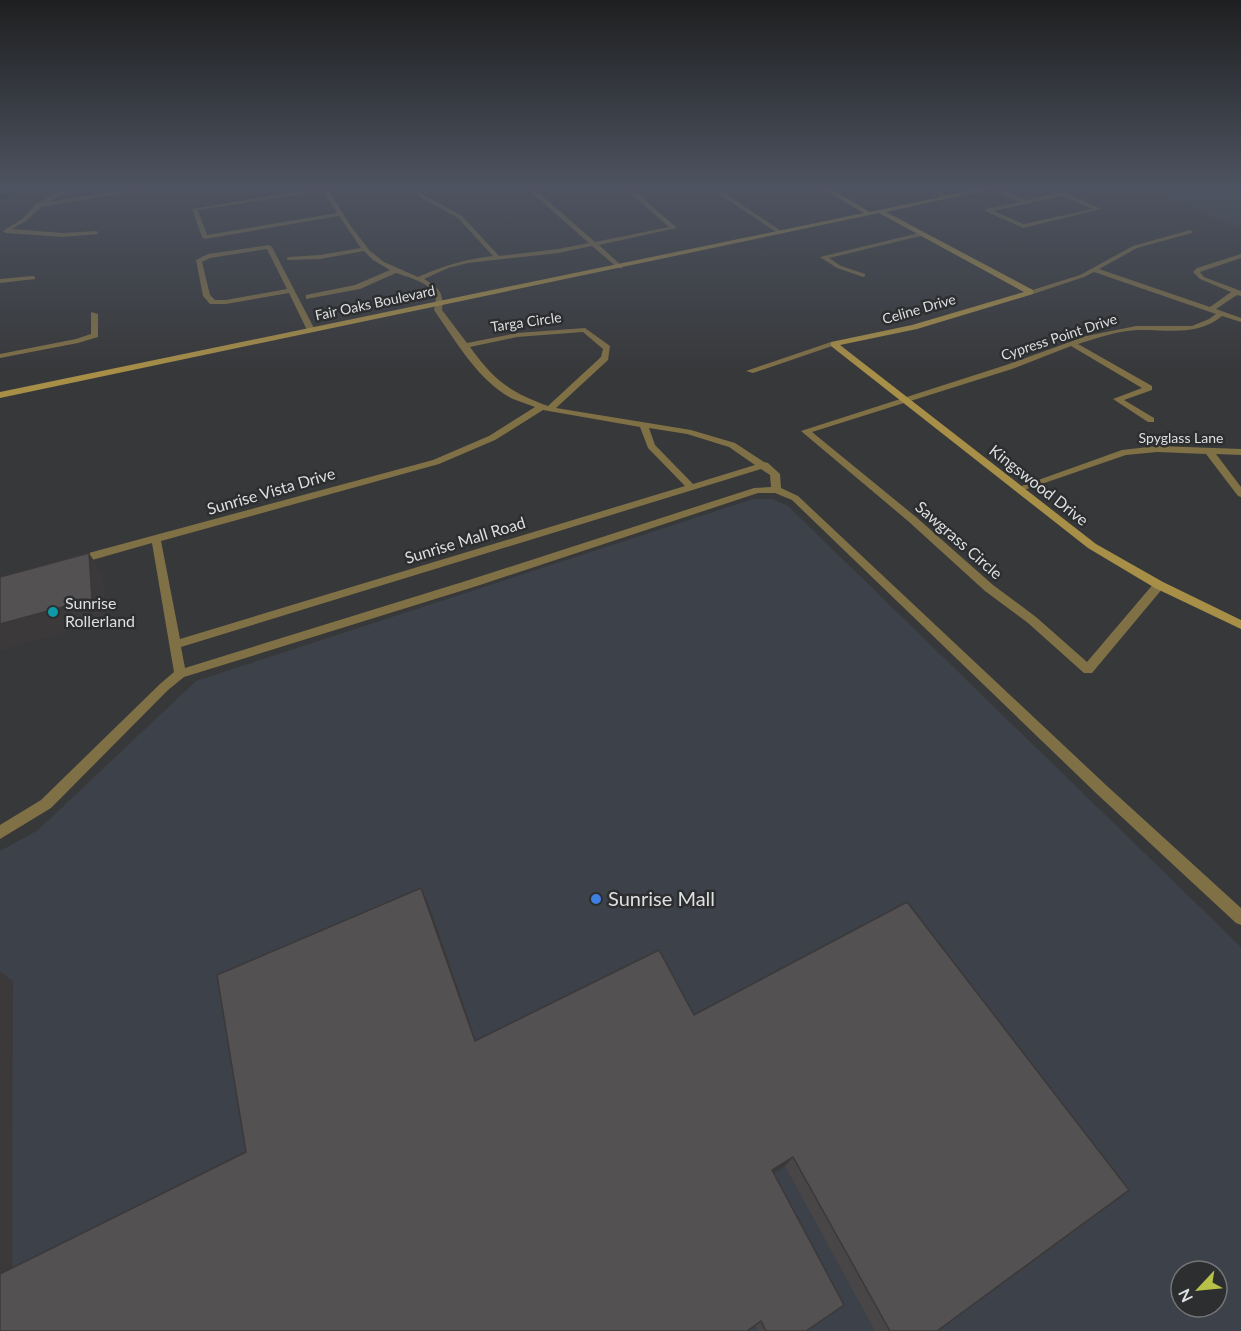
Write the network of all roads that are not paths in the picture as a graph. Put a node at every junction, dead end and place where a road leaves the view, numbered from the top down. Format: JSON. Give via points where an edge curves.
{"nodes":[{"id":1,"x":261,"y":248,"type":"edge"},
{"id":2,"x":270,"y":248,"type":"edge"},
{"id":3,"x":489,"y":248,"type":"edge"},
{"id":4,"x":571,"y":248,"type":"edge"},
{"id":5,"x":597,"y":248,"type":"edge"},
{"id":6,"x":709,"y":248,"type":"edge"},
{"id":7,"x":862,"y":248,"type":"edge"},
{"id":8,"x":949,"y":248,"type":"edge"},
{"id":9,"x":1133,"y":248,"type":"edge"},
{"id":10,"x":365,"y":249,"type":"joint"},
{"id":11,"x":1241,"y":256,"type":"edge"},
{"id":12,"x":497,"y":257,"type":"junction"},
{"id":13,"x":289,"y":259,"type":"dead end"},
{"id":14,"x":620,"y":267,"type":"junction"},
{"id":15,"x":1095,"y":270,"type":"junction"},
{"id":16,"x":394,"y":271,"type":"junction"},
{"id":17,"x":863,"y":275,"type":"dead end"},
{"id":18,"x":33,"y":278,"type":"dead end"},
{"id":19,"x":418,"y":279,"type":"junction"},
{"id":20,"x":0,"y":281,"type":"edge"},
{"id":21,"x":292,"y":290,"type":"junction"},
{"id":22,"x":1030,"y":292,"type":"junction"},
{"id":23,"x":1239,"y":293,"type":"edge"},
{"id":24,"x":309,"y":297,"type":"dead end"},
{"id":25,"x":438,"y":303,"type":"junction"},
{"id":26,"x":1210,"y":310,"type":"junction"},
{"id":27,"x":93,"y":314,"type":"dead end"},
{"id":28,"x":1220,"y":314,"type":"junction"},
{"id":29,"x":1241,"y":320,"type":"edge"},
{"id":30,"x":311,"y":330,"type":"junction"},
{"id":31,"x":834,"y":344,"type":"junction"},
{"id":32,"x":1073,"y":344,"type":"junction"},
{"id":33,"x":465,"y":346,"type":"junction"},
{"id":34,"x":0,"y":356,"type":"edge"},
{"id":35,"x":750,"y":371,"type":"dead end"},
{"id":36,"x":0,"y":395,"type":"edge"},
{"id":37,"x":906,"y":399,"type":"junction"},
{"id":38,"x":545,"y":408,"type":"junction"},
{"id":39,"x":1151,"y":420,"type":"dead end"},
{"id":40,"x":644,"y":426,"type":"junction"},
{"id":41,"x":1209,"y":451,"type":"junction"},
{"id":42,"x":1241,"y":452,"type":"edge"},
{"id":43,"x":765,"y":465,"type":"junction"},
{"id":44,"x":691,"y":487,"type":"junction"},
{"id":45,"x":1018,"y":489,"type":"junction"},
{"id":46,"x":776,"y":490,"type":"junction"},
{"id":47,"x":1241,"y":494,"type":"edge"},
{"id":48,"x":156,"y":539,"type":"junction"},
{"id":49,"x":72,"y":562,"type":"edge"},
{"id":50,"x":1159,"y":585,"type":"junction"},
{"id":51,"x":1241,"y":625,"type":"edge"},
{"id":52,"x":175,"y":645,"type":"junction"},
{"id":53,"x":180,"y":674,"type":"junction"},
{"id":54,"x":0,"y":833,"type":"edge"},
{"id":55,"x":1241,"y":918,"type":"edge"}],
"edges":[{"from":1,"to":21,"type":"street","via":[[198,261],[207,296],[213,302],[226,302]]},
{"from":2,"to":21,"type":"street"},
{"from":3,"to":12,"type":"street"},
{"from":4,"to":12,"type":"street"},
{"from":5,"to":14,"type":"street"},
{"from":6,"to":14,"type":"main road","name":"Fair Oaks Boulevard"},
{"from":7,"to":17,"type":"street","via":[[823,257]]},
{"from":8,"to":22,"type":"main road"},
{"from":9,"to":15,"type":"street","name":"Celine Drive"},
{"from":10,"to":13,"type":"street"},
{"from":10,"to":16,"type":"street"},
{"from":11,"to":23,"type":"street","via":[[1196,272]]},
{"from":12,"to":19,"type":"street","via":[[456,263]]},
{"from":14,"to":25,"type":"main road","name":"Fair Oaks Boulevard"},
{"from":15,"to":22,"type":"street","name":"Celine Drive"},
{"from":15,"to":26,"type":"street"},
{"from":16,"to":19,"type":"street"},
{"from":16,"to":24,"type":"street","via":[[357,287]]},
{"from":18,"to":20,"type":"street"},
{"from":19,"to":25,"type":"street","via":[[437,292]]},
{"from":21,"to":30,"type":"street"},
{"from":22,"to":31,"type":"main road","name":"Celine Drive","via":[[914,327]]},
{"from":23,"to":26,"type":"street"},
{"from":25,"to":30,"type":"main road","name":"Fair Oaks Boulevard"},
{"from":25,"to":33,"type":"street","via":[[438,310]]},
{"from":26,"to":28,"type":"street"},
{"from":27,"to":34,"type":"street","via":[[95,335]]},
{"from":28,"to":29,"type":"street"},
{"from":28,"to":32,"type":"street","name":"Cypress Point Drive","via":[[1195,327],[1125,330]]},
{"from":30,"to":36,"type":"main road","name":"Fair Oaks Boulevard"},
{"from":31,"to":35,"type":"street","name":"Celine Drive"},
{"from":31,"to":37,"type":"main road","name":"Kingswood Drive"},
{"from":32,"to":37,"type":"street","name":"Cypress Point Drive"},
{"from":32,"to":39,"type":"street","via":[[1149,388],[1117,399]]},
{"from":33,"to":38,"type":"street","via":[[494,382],[516,397]]},
{"from":33,"to":38,"type":"street","name":"Targa Circle","via":[[517,335],[585,330],[607,348],[605,358]]},
{"from":37,"to":45,"type":"main road","name":"Kingswood Drive"},
{"from":37,"to":50,"type":"street","name":"Sawgrass Circle","via":[[805,430],[1088,670]]},
{"from":38,"to":40,"type":"street"},
{"from":38,"to":48,"type":"street","name":"Sunrise Vista Drive","via":[[446,458]]},
{"from":40,"to":43,"type":"street","via":[[688,432],[732,445]]},
{"from":40,"to":44,"type":"street","via":[[651,446]]},
{"from":41,"to":42,"type":"street","name":"Spyglass Lane"},
{"from":41,"to":45,"type":"street","name":"Spyglass Lane","via":[[1125,452]]},
{"from":41,"to":47,"type":"street"},
{"from":43,"to":44,"type":"street","name":"Sunrise Mall Road"},
{"from":43,"to":46,"type":"street","via":[[777,477]]},
{"from":44,"to":52,"type":"street","name":"Sunrise Mall Road"},
{"from":45,"to":50,"type":"main road","name":"Kingswood Drive","via":[[1092,546]]},
{"from":46,"to":53,"type":"street","via":[[757,490]]},
{"from":46,"to":55,"type":"street","via":[[795,498]]},
{"from":48,"to":49,"type":"street","name":"Sunrise Vista Drive"},
{"from":48,"to":52,"type":"street"},
{"from":50,"to":51,"type":"main road","name":"Kingswood Drive"},
{"from":52,"to":53,"type":"street"},
{"from":53,"to":54,"type":"street","via":[[46,804]]}]}
